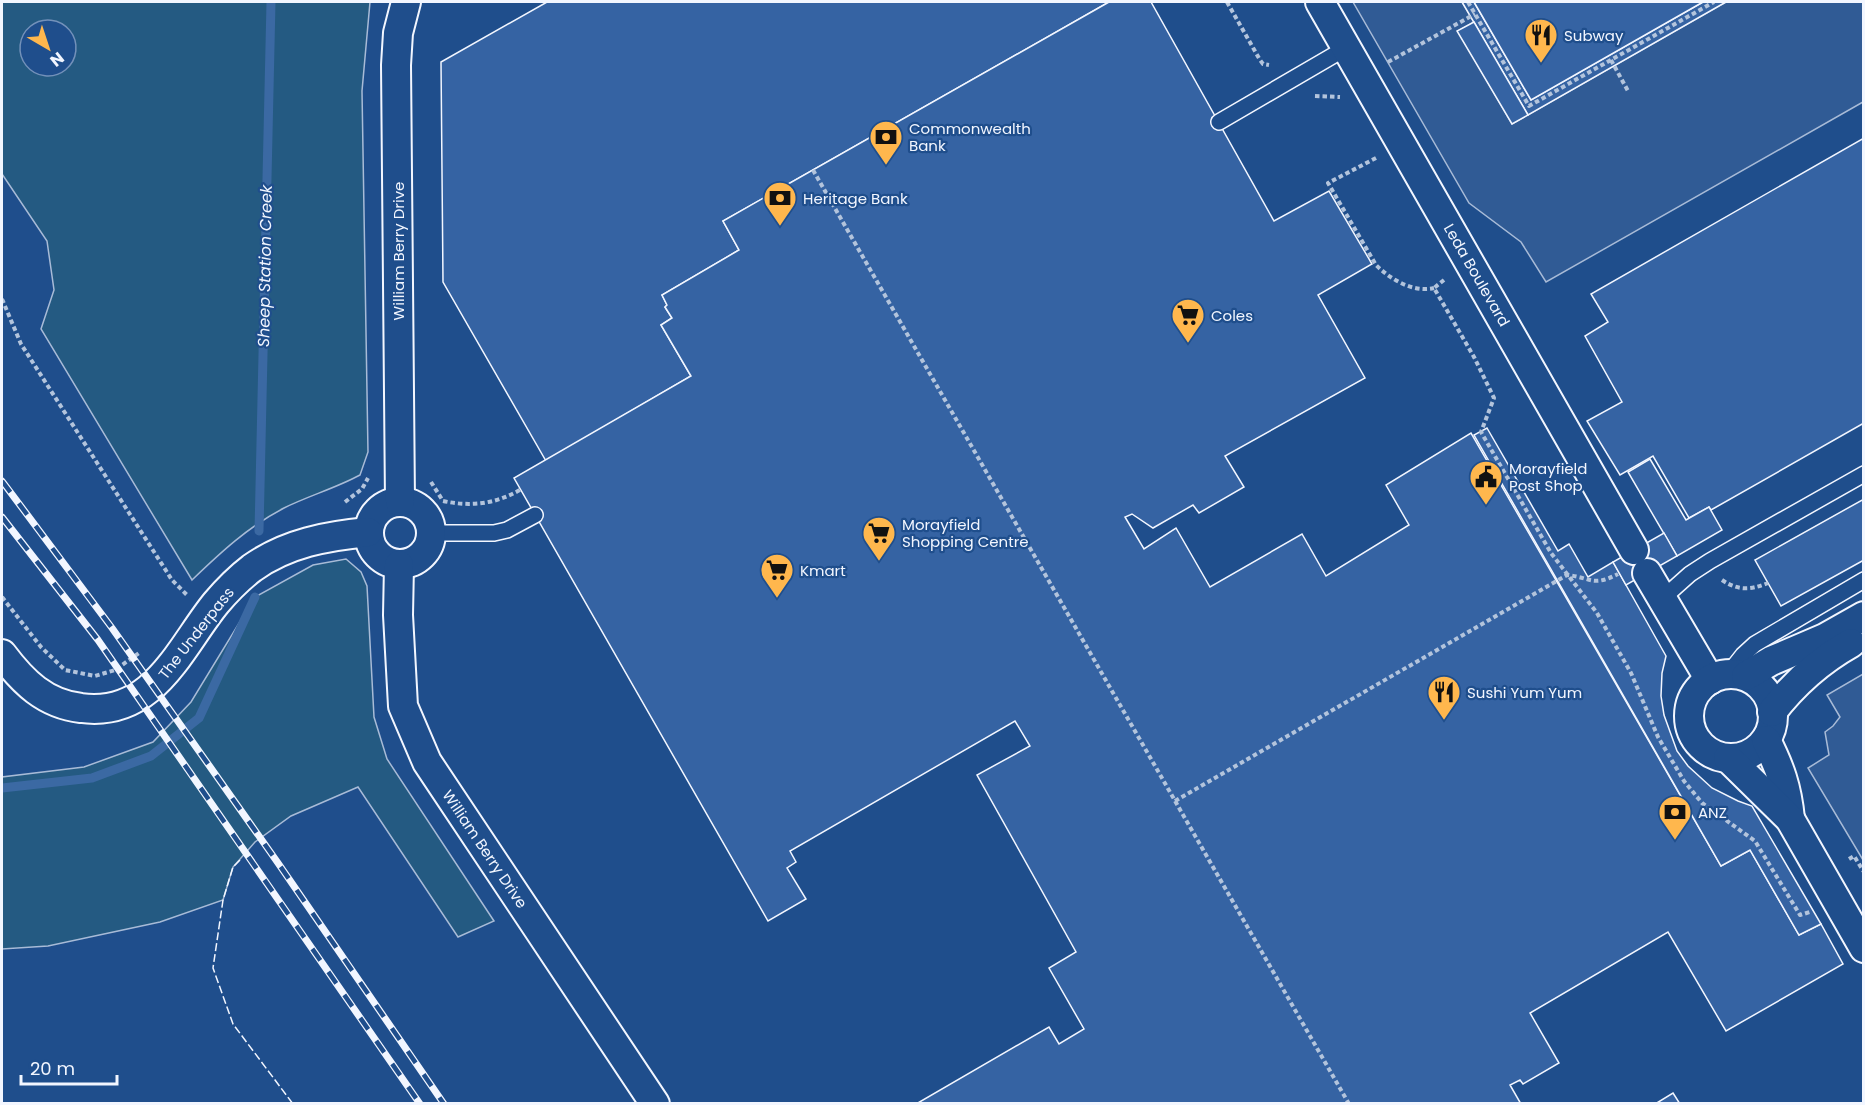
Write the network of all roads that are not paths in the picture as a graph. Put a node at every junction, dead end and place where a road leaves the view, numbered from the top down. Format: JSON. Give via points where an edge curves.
{"nodes":[{"id":1,"x":406,"y":2,"type":"edge"},
{"id":2,"x":1320,"y":2,"type":"edge"},
{"id":3,"x":1346,"y":48,"type":"junction"},
{"id":4,"x":1219,"y":122,"type":"dead end"},
{"id":5,"x":1863,"y":474,"type":"edge"},
{"id":6,"x":400,"y":502,"type":"junction"},
{"id":7,"x":535,"y":515,"type":"dead end"},
{"id":8,"x":368,"y":532,"type":"junction"},
{"id":9,"x":432,"y":533,"type":"junction"},
{"id":10,"x":399,"y":565,"type":"junction"},
{"id":11,"x":1863,"y":580,"type":"edge"},
{"id":12,"x":1662,"y":599,"type":"junction"},
{"id":13,"x":1863,"y":616,"type":"edge"},
{"id":14,"x":1863,"y":636,"type":"edge"},
{"id":15,"x":2,"y":654,"type":"edge"},
{"id":16,"x":1728,"y":677,"type":"junction"},
{"id":17,"x":1772,"y":712,"type":"junction"},
{"id":18,"x":1766,"y":740,"type":"junction"},
{"id":19,"x":1728,"y":758,"type":"junction"},
{"id":20,"x":1790,"y":819,"type":"junction"},
{"id":21,"x":1863,"y":948,"type":"edge"},
{"id":22,"x":655,"y":1104,"type":"edge"}],
"edges":[{"from":1,"to":6,"type":"street","name":"William Berry Drive","via":[[398,33],[396,65]]},
{"from":2,"to":3,"type":"street","name":"Leda Boulevard"},
{"from":3,"to":4,"type":"lane"},
{"from":3,"to":12,"type":"street","name":"Leda Boulevard"},
{"from":5,"to":12,"type":"lane","via":[[1710,561]]},
{"from":6,"to":8,"type":"street","via":[[390,503],[375,514]]},
{"from":6,"to":9,"type":"street","via":[[410,503],[426,514]]},
{"from":7,"to":9,"type":"lane","via":[[494,533]]},
{"from":8,"to":10,"type":"street","via":[[369,542],[380,558]]},
{"from":8,"to":15,"type":"street","name":"The Underpass","via":[[314,539],[254,567],[216,603],[169,669],[142,693],[119,704],[84,709],[47,698],[26,683]]},
{"from":9,"to":10,"type":"street","via":[[418,559]]},
{"from":10,"to":22,"type":"street","name":"William Berry Drive","via":[[403,706],[427,762]]},
{"from":11,"to":16,"type":"lane","via":[[1755,644]]},
{"from":12,"to":16,"type":"street","name":"Leda Boulevard"},
{"from":13,"to":16,"type":"street","via":[[1825,638]]},
{"from":14,"to":17,"type":"street","via":[[1818,663]]},
{"from":16,"to":17,"type":"street","via":[[1764,691]]},
{"from":16,"to":19,"type":"street","via":[[1700,688],[1689,712],[1690,726],[1703,748]]},
{"from":17,"to":18,"type":"street"},
{"from":18,"to":19,"type":"street","via":[[1749,754]]},
{"from":18,"to":20,"type":"street","via":[[1787,791]]},
{"from":19,"to":20,"type":"street"},
{"from":20,"to":21,"type":"street"}]}
